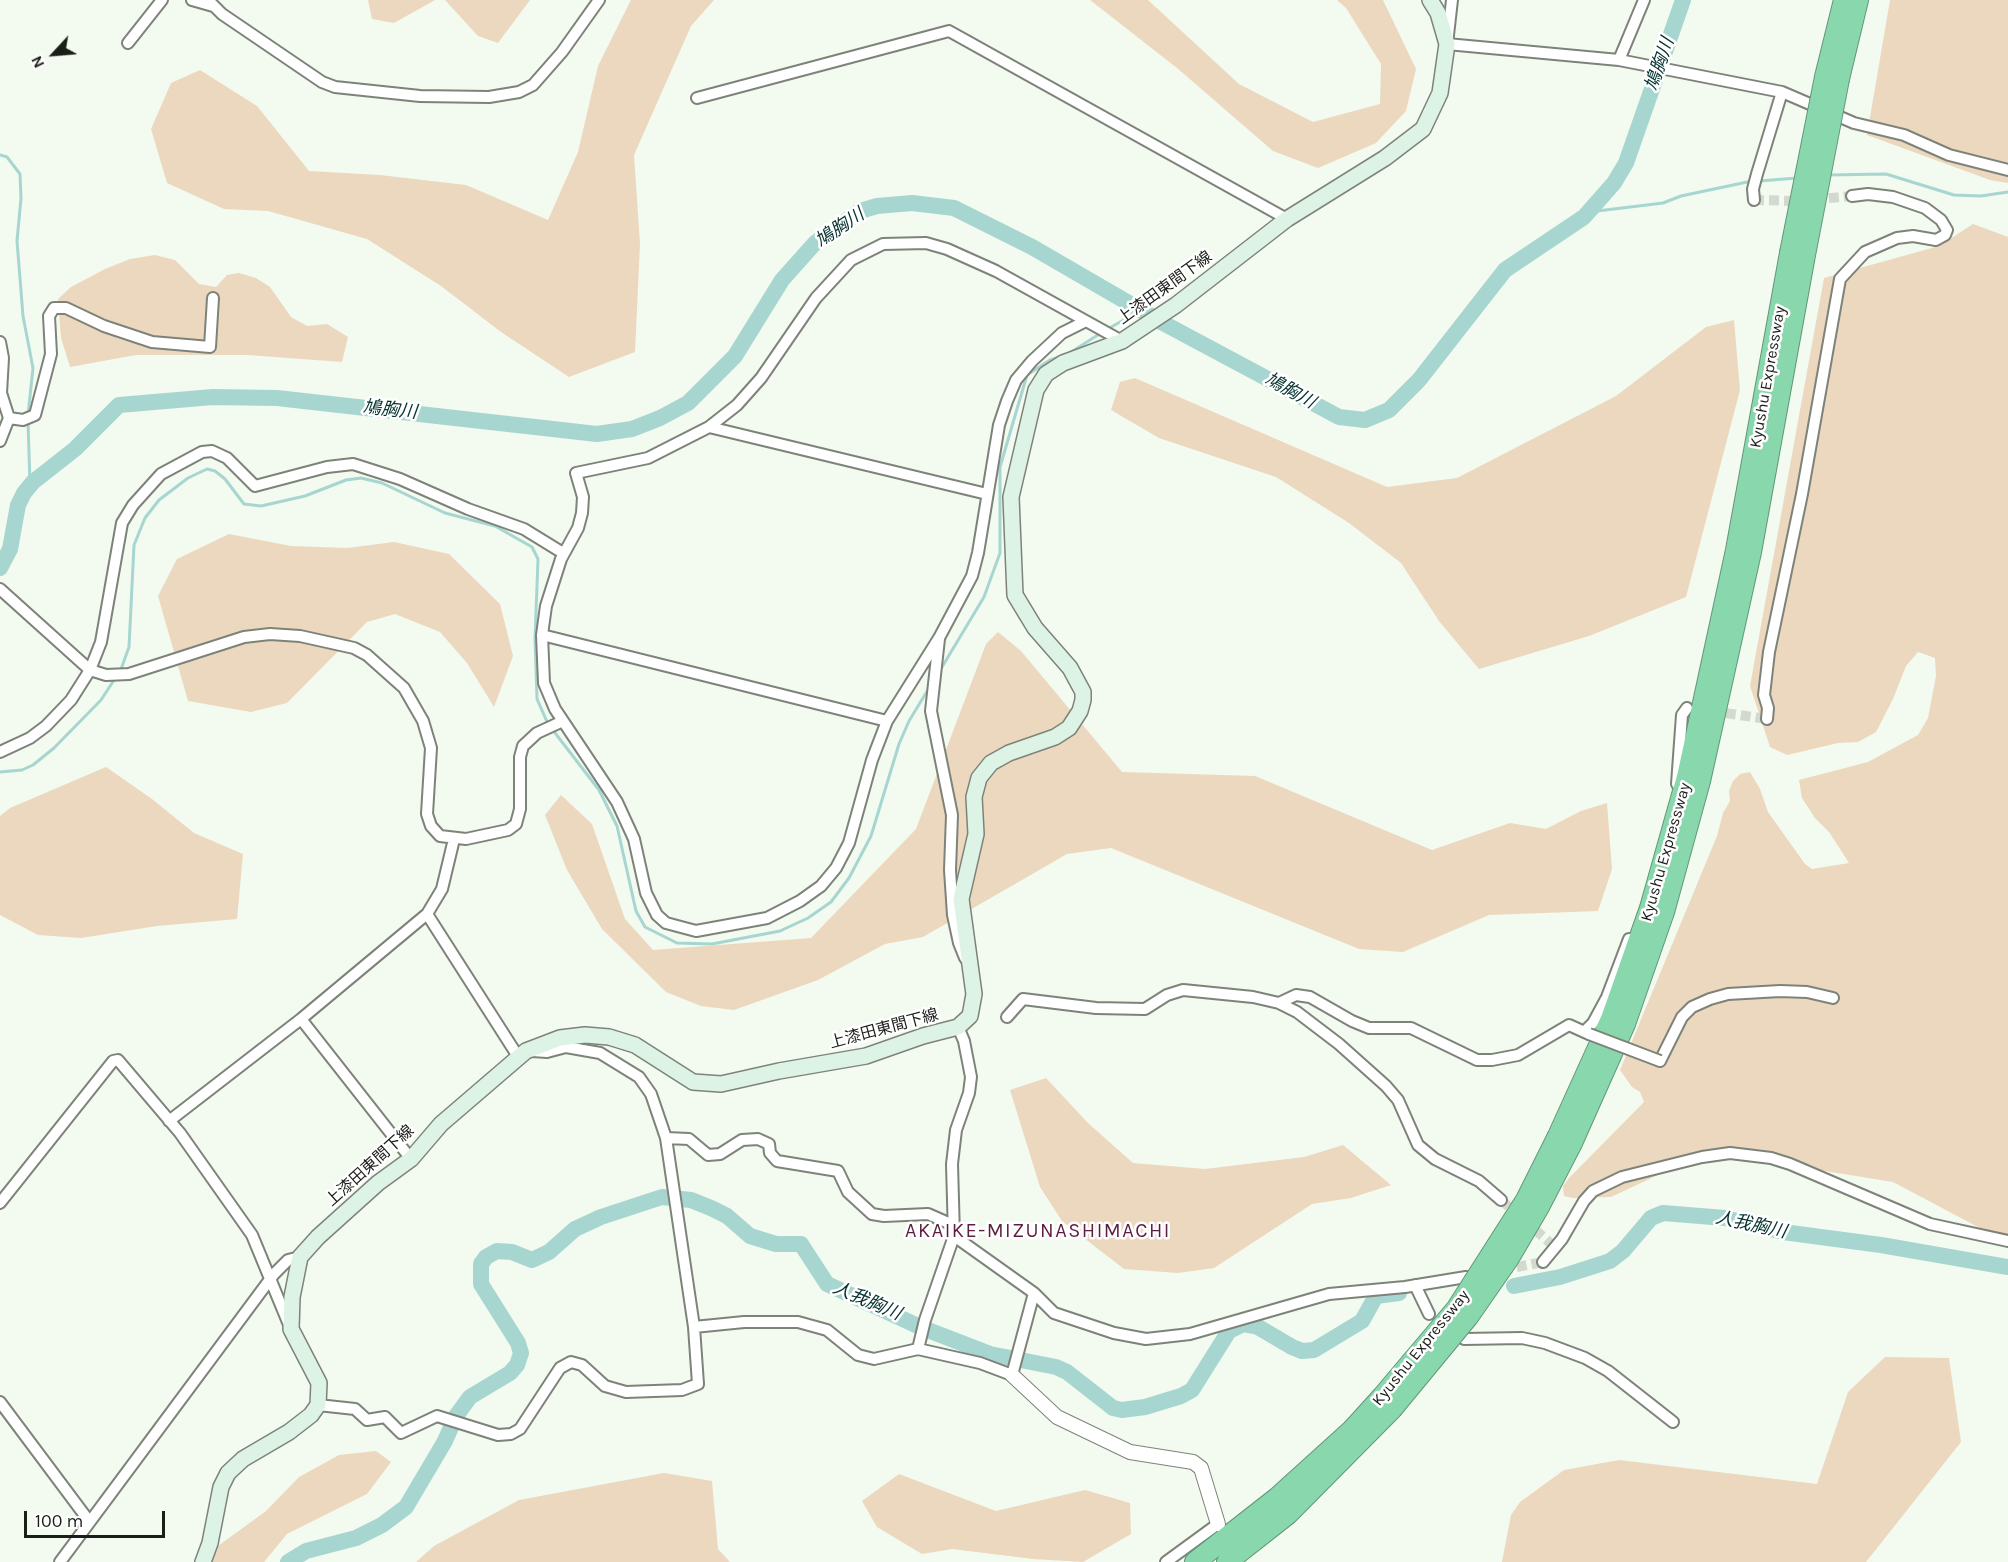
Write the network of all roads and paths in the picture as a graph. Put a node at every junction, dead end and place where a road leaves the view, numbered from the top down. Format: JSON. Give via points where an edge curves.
{"nodes":[{"id":1,"x":162,"y":0,"type":"edge"},
{"id":2,"x":192,"y":0,"type":"edge"},
{"id":3,"x":599,"y":0,"type":"edge"},
{"id":4,"x":1430,"y":0,"type":"edge"},
{"id":5,"x":1452,"y":0,"type":"edge"},
{"id":6,"x":1644,"y":0,"type":"edge"},
{"id":7,"x":1844,"y":0,"type":"edge"},
{"id":8,"x":1858,"y":0,"type":"edge"},
{"id":9,"x":211,"y":3,"type":"edge"},
{"id":10,"x":128,"y":43,"type":"dead end"},
{"id":11,"x":1447,"y":44,"type":"junction"},
{"id":12,"x":1619,"y":60,"type":"junction"},
{"id":13,"x":1832,"y":78,"type":"junction"},
{"id":14,"x":1782,"y":92,"type":"junction"},
{"id":15,"x":697,"y":98,"type":"dead end"},
{"id":16,"x":2008,"y":170,"type":"edge"},
{"id":17,"x":1852,"y":196,"type":"tunnel mouth"},
{"id":18,"x":1754,"y":200,"type":"dead end"},
{"id":19,"x":1287,"y":219,"type":"junction"},
{"id":20,"x":213,"y":298,"type":"dead end"},
{"id":21,"x":1084,"y":322,"type":"junction"},
{"id":22,"x":0,"y":342,"type":"edge"},
{"id":23,"x":1122,"y":342,"type":"junction"},
{"id":24,"x":9,"y":418,"type":"junction"},
{"id":25,"x":709,"y":427,"type":"junction"},
{"id":26,"x":0,"y":441,"type":"edge"},
{"id":27,"x":987,"y":494,"type":"junction"},
{"id":28,"x":563,"y":553,"type":"junction"},
{"id":29,"x":0,"y":588,"type":"edge"},
{"id":30,"x":542,"y":635,"type":"junction"},
{"id":31,"x":939,"y":638,"type":"junction"},
{"id":32,"x":90,"y":670,"type":"junction"},
{"id":33,"x":1687,"y":708,"type":"dead end"},
{"id":34,"x":1767,"y":719,"type":"dead end"},
{"id":35,"x":563,"y":721,"type":"junction"},
{"id":36,"x":887,"y":721,"type":"junction"},
{"id":37,"x":0,"y":752,"type":"edge"},
{"id":38,"x":454,"y":839,"type":"junction"},
{"id":39,"x":427,"y":914,"type":"junction"},
{"id":40,"x":971,"y":972,"type":"junction"},
{"id":41,"x":1833,"y":998,"type":"dead end"},
{"id":42,"x":1279,"y":1003,"type":"junction"},
{"id":43,"x":1008,"y":1017,"type":"dead end"},
{"id":44,"x":301,"y":1018,"type":"junction"},
{"id":45,"x":957,"y":1027,"type":"junction"},
{"id":46,"x":1587,"y":1033,"type":"junction"},
{"id":47,"x":523,"y":1055,"type":"junction"},
{"id":48,"x":169,"y":1120,"type":"junction"},
{"id":49,"x":666,"y":1138,"type":"junction"},
{"id":50,"x":411,"y":1159,"type":"junction"},
{"id":51,"x":1501,"y":1200,"type":"tunnel mouth"},
{"id":52,"x":0,"y":1203,"type":"edge"},
{"id":53,"x":954,"y":1231,"type":"junction"},
{"id":54,"x":2008,"y":1241,"type":"edge"},
{"id":55,"x":300,"y":1257,"type":"junction"},
{"id":56,"x":1543,"y":1262,"type":"tunnel mouth"},
{"id":57,"x":1466,"y":1277,"type":"dead end"},
{"id":58,"x":270,"y":1283,"type":"junction"},
{"id":59,"x":1415,"y":1285,"type":"junction"},
{"id":60,"x":1034,"y":1293,"type":"junction"},
{"id":61,"x":1430,"y":1314,"type":"dead end"},
{"id":62,"x":694,"y":1327,"type":"junction"},
{"id":63,"x":291,"y":1329,"type":"junction"},
{"id":64,"x":1464,"y":1339,"type":"dead end"},
{"id":65,"x":918,"y":1349,"type":"junction"},
{"id":66,"x":1012,"y":1375,"type":"junction"},
{"id":67,"x":0,"y":1402,"type":"edge"},
{"id":68,"x":318,"y":1404,"type":"junction"},
{"id":69,"x":1387,"y":1404,"type":"junction"},
{"id":70,"x":1673,"y":1422,"type":"dead end"},
{"id":71,"x":89,"y":1521,"type":"junction"},
{"id":72,"x":1218,"y":1524,"type":"joint"},
{"id":73,"x":60,"y":1562,"type":"edge"},
{"id":74,"x":203,"y":1562,"type":"edge"},
{"id":75,"x":1166,"y":1562,"type":"edge"},
{"id":76,"x":1195,"y":1562,"type":"edge"},
{"id":77,"x":1227,"y":1562,"type":"edge"}],
"edges":[{"from":1,"to":10,"type":"street"},
{"from":2,"to":9,"type":"street"},
{"from":3,"to":9,"type":"street","via":[[533,85],[519,92],[489,97],[420,96],[335,87],[322,82]]},
{"from":4,"to":11,"type":"main road","name":"上漆田東間下線"},
{"from":5,"to":11,"type":"street"},
{"from":6,"to":12,"type":"street"},
{"from":7,"to":13,"type":"highway","name":"Kyushu Expressway"},
{"from":8,"to":13,"type":"highway","name":"Kyushu Expressway"},
{"from":11,"to":12,"type":"street"},
{"from":11,"to":19,"type":"main road","name":"上漆田東間下線","via":[[1440,93],[1423,129],[1385,158]]},
{"from":12,"to":14,"type":"street"},
{"from":13,"to":69,"type":"highway","name":"Kyushu Expressway","bridge":true,"via":[[1687,777],[1650,908],[1565,1139],[1457,1308]]},
{"from":14,"to":16,"type":"street","via":[[1854,123],[1904,135],[1949,155]]},
{"from":14,"to":18,"type":"street","via":[[1755,182]]},
{"from":15,"to":19,"type":"street","via":[[949,31]]},
{"from":17,"to":34,"type":"street","via":[[1893,197],[1925,208],[1947,230],[1946,235],[1936,240],[1898,238],[1865,252],[1840,279],[1769,652],[1764,695]]},
{"from":19,"to":23,"type":"main road","name":"上漆田東間下線"},
{"from":20,"to":24,"type":"street","via":[[210,347],[152,342],[66,308],[54,308],[49,316],[51,354],[35,415],[23,420]]},
{"from":21,"to":23,"type":"street"},
{"from":21,"to":25,"type":"street","via":[[996,271],[947,249],[926,243],[883,244],[851,260],[816,298],[761,378],[737,405]]},
{"from":21,"to":27,"type":"street","via":[[1062,333],[1016,380],[999,425]]},
{"from":22,"to":24,"type":"street","via":[[1,393]]},
{"from":23,"to":40,"type":"main road","name":"上漆田東間下線","via":[[1063,363],[1046,374],[1036,390],[1018,458],[1011,497],[1015,595],[1035,628],[1070,668],[1083,692],[1083,700],[1069,728],[991,763],[979,778],[974,797],[976,834],[961,899]]},
{"from":24,"to":26,"type":"street"},
{"from":25,"to":27,"type":"street"},
{"from":25,"to":28,"type":"street","via":[[648,458],[576,473],[583,497],[582,513]]},
{"from":27,"to":31,"type":"street","via":[[972,576]]},
{"from":28,"to":30,"type":"street","via":[[546,606]]},
{"from":28,"to":32,"type":"street","via":[[524,529],[400,479],[353,465],[327,467],[255,486],[227,458],[212,451],[202,452],[161,474],[122,523],[100,642]]},
{"from":29,"to":32,"type":"street"},
{"from":30,"to":35,"type":"street","via":[[546,690]]},
{"from":30,"to":36,"type":"street"},
{"from":31,"to":36,"type":"street"},
{"from":31,"to":40,"type":"street","via":[[932,711],[952,815],[953,915]]},
{"from":32,"to":37,"type":"street","via":[[71,700],[46,726]]},
{"from":32,"to":38,"type":"street","via":[[106,675],[129,674],[244,637],[270,634],[354,648],[404,688],[418,712],[431,748],[427,814],[440,836]]},
{"from":33,"to":46,"type":"street","via":[[1682,715],[1672,811],[1652,879],[1607,997]]},
{"from":35,"to":36,"type":"street","via":[[617,802],[634,840],[646,893],[657,915],[679,928],[696,931],[767,918],[821,886],[849,843]]},
{"from":35,"to":38,"type":"street","via":[[523,746],[516,824],[508,830]]},
{"from":38,"to":39,"type":"street","via":[[442,889]]},
{"from":39,"to":44,"type":"street"},
{"from":39,"to":47,"type":"street"},
{"from":40,"to":45,"type":"main road","name":"上漆田東間下線","via":[[973,1006],[970,1016]]},
{"from":41,"to":46,"type":"street","bridge":true,"via":[[1780,991],[1710,999],[1692,1007],[1682,1017],[1660,1061]]},
{"from":42,"to":43,"type":"street","via":[[1182,990],[1145,1009],[1096,1008],[1023,999]]},
{"from":42,"to":46,"type":"street","via":[[1296,994],[1310,997],[1369,1028],[1411,1028],[1477,1059],[1518,1055],[1569,1025]]},
{"from":42,"to":51,"type":"street","via":[[1339,1044],[1386,1086],[1398,1100],[1418,1145],[1435,1159],[1479,1181]]},
{"from":44,"to":48,"type":"street"},
{"from":44,"to":50,"type":"street"},
{"from":45,"to":47,"type":"main road","name":"上漆田東間下線","via":[[866,1056],[721,1084],[693,1082],[635,1046],[609,1037],[560,1038]]},
{"from":45,"to":53,"type":"street","via":[[971,1077],[951,1164]]},
{"from":47,"to":49,"type":"street","via":[[566,1047],[584,1048],[621,1064],[639,1077],[651,1094]]},
{"from":47,"to":50,"type":"main road","name":"上漆田東間下線","via":[[441,1124]]},
{"from":48,"to":52,"type":"street","via":[[118,1060],[113,1061]]},
{"from":48,"to":58,"type":"street","via":[[252,1235]]},
{"from":49,"to":53,"type":"street","via":[[688,1139],[708,1155],[720,1154],[742,1140],[758,1139],[769,1144],[777,1161],[838,1172],[848,1192],[872,1214],[928,1214]]},
{"from":49,"to":62,"type":"street"},
{"from":50,"to":55,"type":"main road","name":"上漆田東間下線","via":[[378,1183]]},
{"from":53,"to":60,"type":"street"},
{"from":53,"to":65,"type":"street"},
{"from":54,"to":56,"type":"street","via":[[1930,1224],[1790,1164],[1730,1153],[1622,1177],[1593,1191]]},
{"from":55,"to":58,"type":"street","via":[[288,1260]]},
{"from":55,"to":63,"type":"main road"},
{"from":57,"to":59,"type":"street"},
{"from":58,"to":63,"type":"street"},
{"from":58,"to":71,"type":"street"},
{"from":59,"to":60,"type":"street","via":[[1329,1294],[1190,1334],[1146,1340],[1054,1313]]},
{"from":59,"to":61,"type":"street"},
{"from":60,"to":66,"type":"street"},
{"from":62,"to":65,"type":"street","via":[[798,1322],[827,1330],[858,1354],[874,1359]]},
{"from":62,"to":68,"type":"street","via":[[698,1384],[682,1390],[626,1392],[605,1386],[582,1365],[571,1362],[560,1368],[520,1429],[511,1434],[498,1435],[437,1416],[401,1433],[385,1417],[368,1420],[355,1409]]},
{"from":63,"to":68,"type":"main road","via":[[319,1383]]},
{"from":64,"to":70,"type":"street","via":[[1522,1338],[1585,1358],[1608,1371]]},
{"from":65,"to":66,"type":"street","via":[[981,1363]]},
{"from":66,"to":72,"type":"street","via":[[1057,1417],[1130,1452],[1193,1462],[1201,1468]]},
{"from":67,"to":71,"type":"street"},
{"from":68,"to":74,"type":"main road","via":[[312,1415],[290,1432],[228,1473]]},
{"from":69,"to":76,"type":"highway","name":"Kyushu Expressway"},
{"from":69,"to":77,"type":"highway","name":"Kyushu Expressway","via":[[1287,1514]]},
{"from":71,"to":73,"type":"street"},
{"from":72,"to":75,"type":"street"}]}
